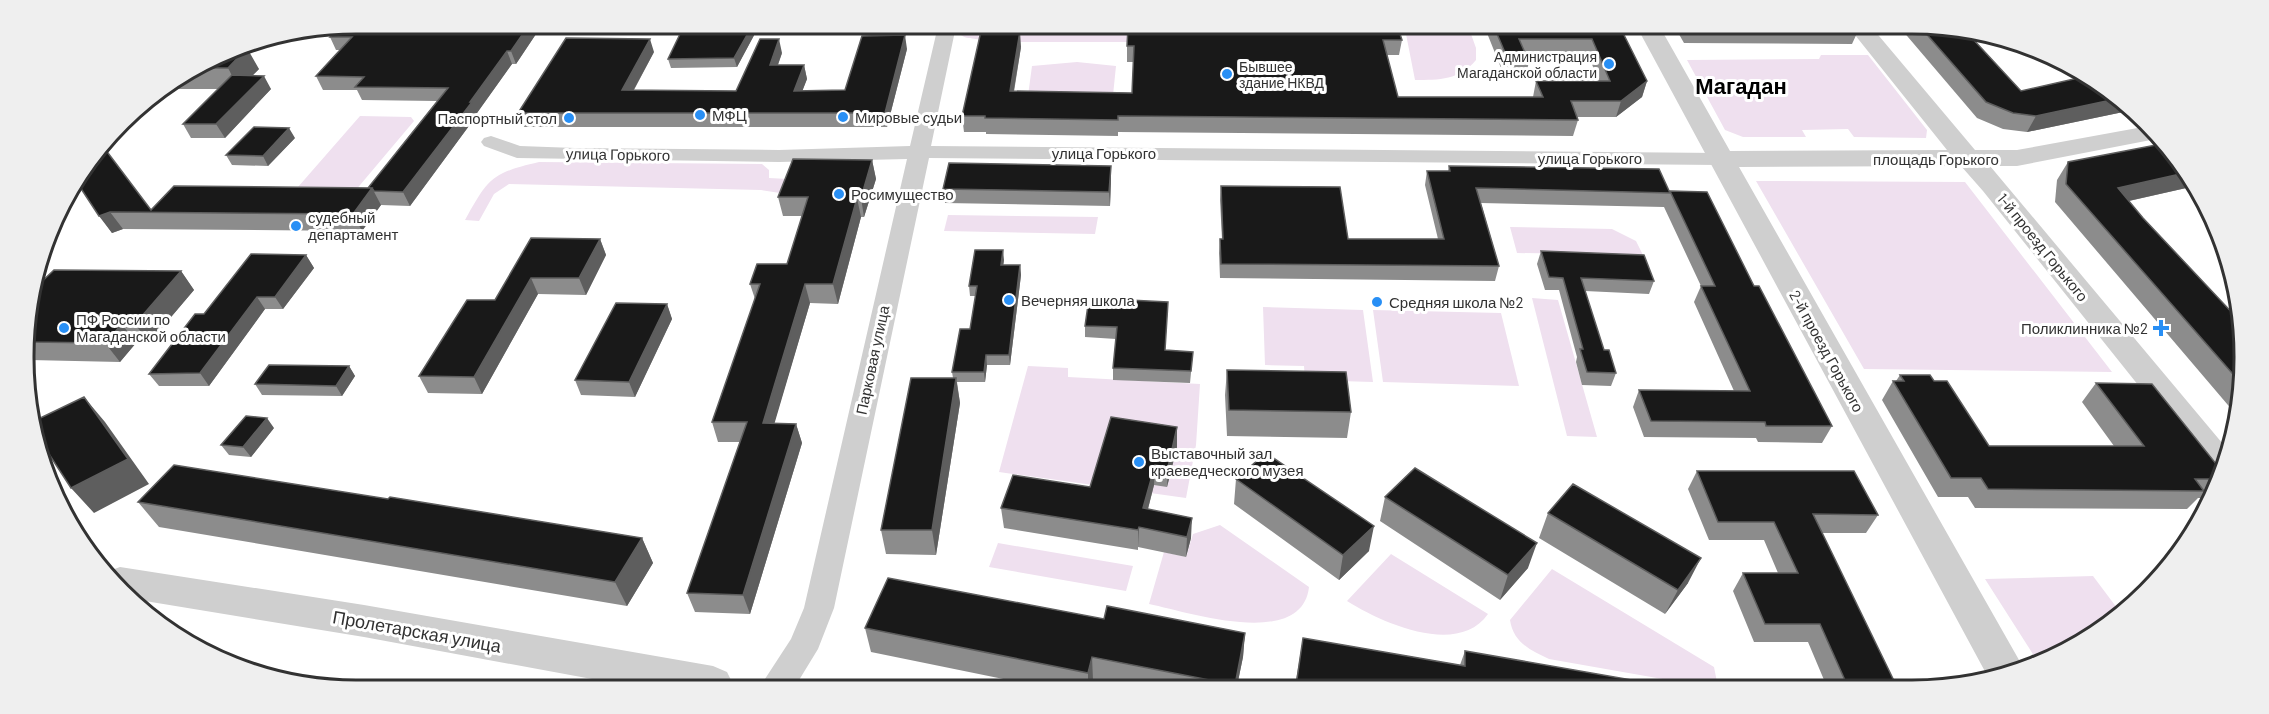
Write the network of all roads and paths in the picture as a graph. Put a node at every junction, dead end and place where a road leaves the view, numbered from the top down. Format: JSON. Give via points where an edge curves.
{"nodes":[{"id":1,"x":945,"y":34,"type":"edge"},
{"id":2,"x":1652,"y":34,"type":"edge"},
{"id":3,"x":1865,"y":34,"type":"edge"},
{"id":4,"x":2145,"y":134,"type":"edge"},
{"id":5,"x":491,"y":142,"type":"dead end"},
{"id":6,"x":920,"y":152,"type":"junction"},
{"id":7,"x":1719,"y":159,"type":"junction"},
{"id":8,"x":1970,"y":160,"type":"junction"},
{"id":9,"x":2217,"y":460,"type":"edge"},
{"id":10,"x":127,"y":583,"type":"edge"},
{"id":11,"x":2003,"y":666,"type":"edge"},
{"id":12,"x":691,"y":680,"type":"edge"},
{"id":13,"x":781,"y":680,"type":"edge"}],
"edges":[{"from":1,"to":6,"type":"street","name":"Парковая улица"},
{"from":2,"to":7,"type":"street","name":"2-й проезд Горького"},
{"from":3,"to":8,"type":"street","name":"1-й проезд Горького"},
{"from":4,"to":8,"type":"street","name":"площадь Горького","via":[[2017,158]]},
{"from":5,"to":6,"type":"street","name":"улица Горького","via":[[517,152],[575,154],[779,156]]},
{"from":6,"to":7,"type":"street","name":"улица Горького"},
{"from":6,"to":13,"type":"street","name":"Парковая улица","via":[[819,608],[808,640]]},
{"from":7,"to":8,"type":"street","name":"площадь Горького"},
{"from":7,"to":11,"type":"street","name":"2-й проезд Горького"},
{"from":8,"to":9,"type":"street","name":"1-й проезд Горького"},
{"from":10,"to":12,"type":"street","name":"Пролетарская улица"}]}
